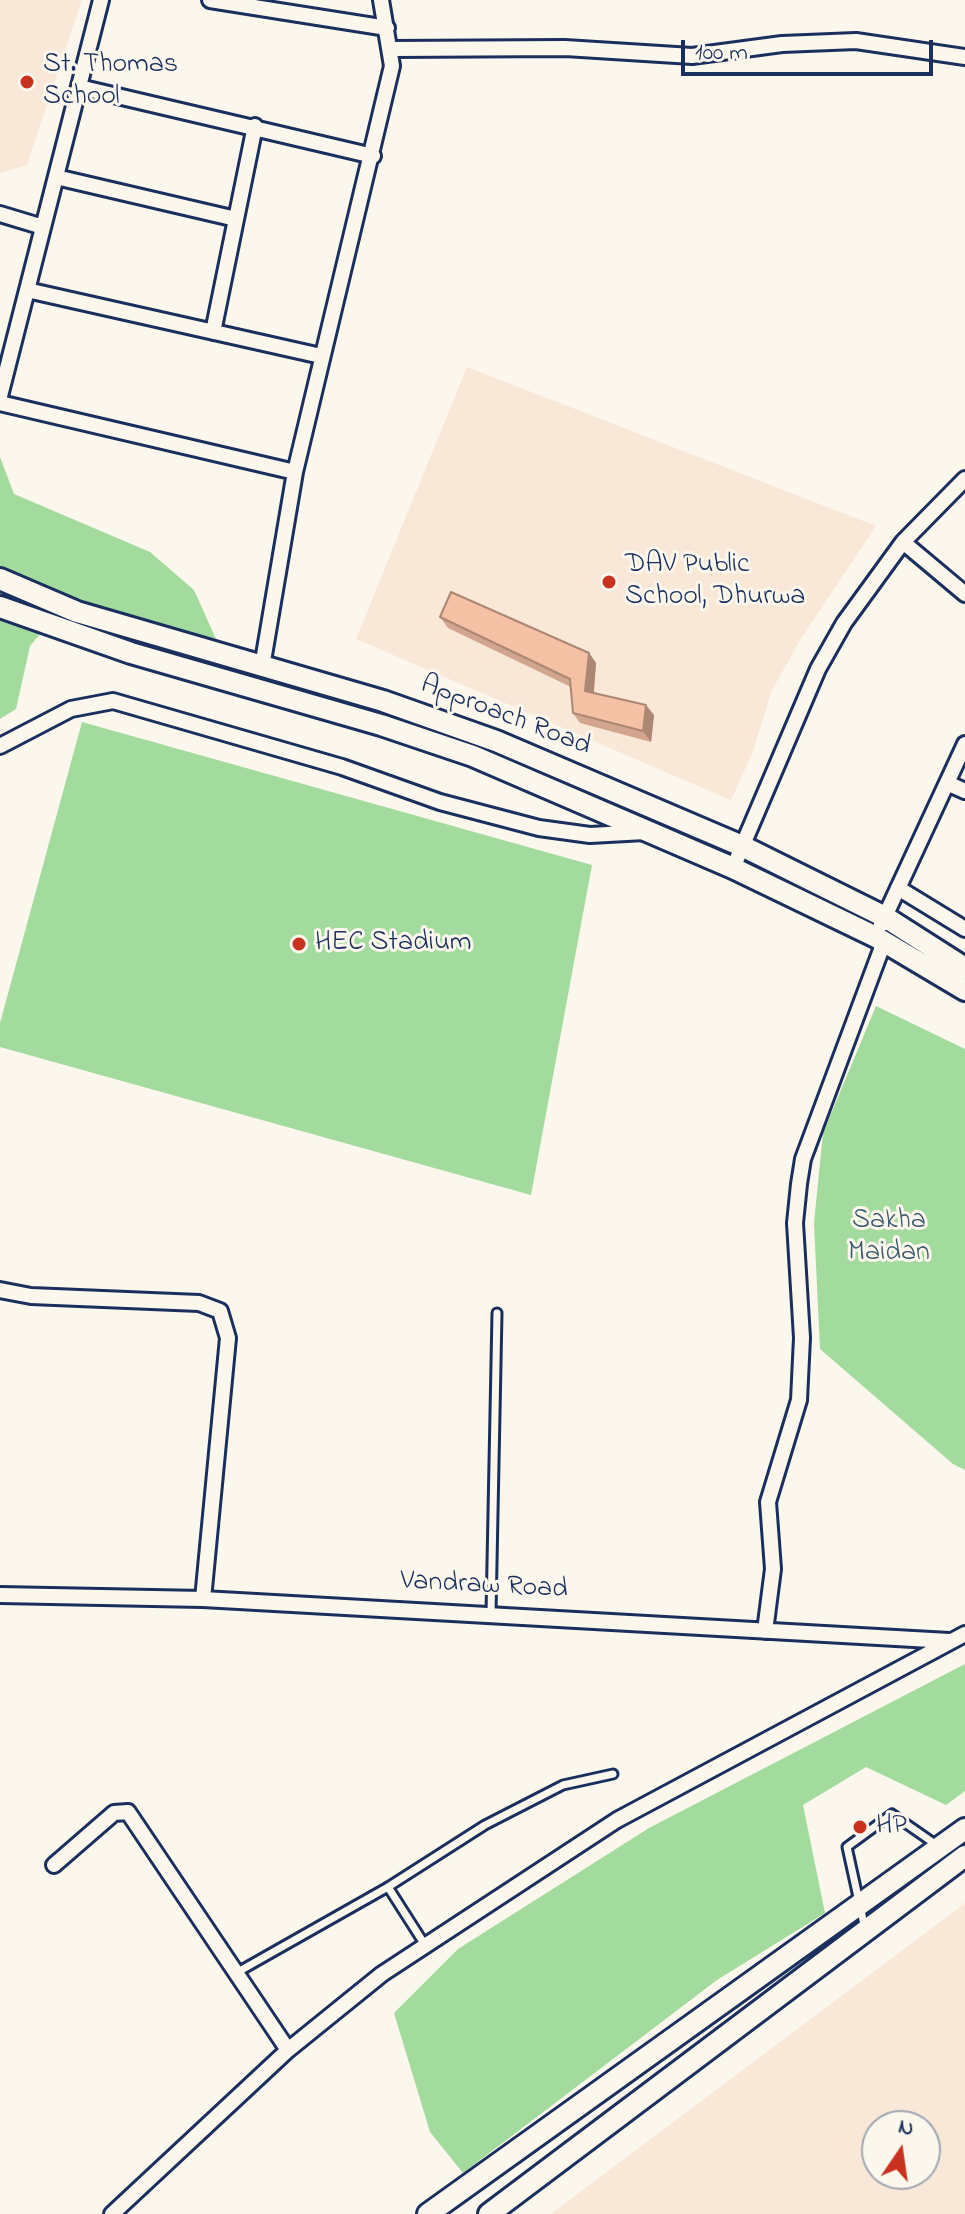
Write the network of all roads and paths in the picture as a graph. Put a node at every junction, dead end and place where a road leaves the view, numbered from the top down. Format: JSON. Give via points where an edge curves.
{"nodes":[{"id":1,"x":101,"y":0,"type":"edge"},
{"id":2,"x":210,"y":0,"type":"edge"},
{"id":3,"x":381,"y":0,"type":"edge"},
{"id":4,"x":387,"y":28,"type":"junction"},
{"id":5,"x":392,"y":49,"type":"junction"},
{"id":6,"x":965,"y":57,"type":"edge"},
{"id":7,"x":79,"y":87,"type":"junction"},
{"id":8,"x":255,"y":126,"type":"junction"},
{"id":9,"x":373,"y":156,"type":"junction"},
{"id":10,"x":56,"y":177,"type":"junction"},
{"id":11,"x":0,"y":214,"type":"edge"},
{"id":12,"x":236,"y":219,"type":"junction"},
{"id":13,"x":43,"y":227,"type":"junction"},
{"id":14,"x":27,"y":290,"type":"junction"},
{"id":15,"x":213,"y":332,"type":"junction"},
{"id":16,"x":321,"y":356,"type":"junction"},
{"id":17,"x":0,"y":396,"type":"edge"},
{"id":18,"x":0,"y":403,"type":"edge"},
{"id":19,"x":295,"y":472,"type":"junction"},
{"id":20,"x":965,"y":479,"type":"edge"},
{"id":21,"x":903,"y":542,"type":"junction"},
{"id":22,"x":0,"y":579,"type":"edge"},
{"id":23,"x":965,"y":594,"type":"edge"},
{"id":24,"x":0,"y":607,"type":"edge"},
{"id":25,"x":262,"y":667,"type":"junction"},
{"id":26,"x":965,"y":744,"type":"edge"},
{"id":27,"x":0,"y":746,"type":"edge"},
{"id":28,"x":947,"y":783,"type":"junction"},
{"id":29,"x":965,"y":791,"type":"edge"},
{"id":30,"x":650,"y":832,"type":"junction"},
{"id":31,"x":742,"y":846,"type":"junction"},
{"id":32,"x":733,"y":868,"type":"junction"},
{"id":33,"x":898,"y":888,"type":"junction"},
{"id":34,"x":885,"y":917,"type":"junction"},
{"id":35,"x":965,"y":929,"type":"edge"},
{"id":36,"x":880,"y":939,"type":"junction"},
{"id":37,"x":965,"y":968,"type":"edge"},
{"id":38,"x":965,"y":990,"type":"edge"},
{"id":39,"x":0,"y":1290,"type":"edge"},
{"id":40,"x":497,"y":1313,"type":"dead end"},
{"id":41,"x":0,"y":1595,"type":"edge"},
{"id":42,"x":203,"y":1599,"type":"junction"},
{"id":43,"x":491,"y":1613,"type":"junction"},
{"id":44,"x":765,"y":1631,"type":"junction"},
{"id":45,"x":965,"y":1634,"type":"edge"},
{"id":46,"x":958,"y":1642,"type":"edge"},
{"id":47,"x":613,"y":1774,"type":"dead end"},
{"id":48,"x":965,"y":1829,"type":"edge"},
{"id":49,"x":940,"y":1847,"type":"junction"},
{"id":50,"x":965,"y":1856,"type":"edge"},
{"id":51,"x":54,"y":1865,"type":"dead end"},
{"id":52,"x":388,"y":1887,"type":"junction"},
{"id":53,"x":859,"y":1905,"type":"junction"},
{"id":54,"x":865,"y":1929,"type":"junction"},
{"id":55,"x":425,"y":1945,"type":"junction"},
{"id":56,"x":234,"y":1974,"type":"junction"},
{"id":57,"x":288,"y":2050,"type":"junction"},
{"id":58,"x":510,"y":2205,"type":"edge"},
{"id":59,"x":112,"y":2214,"type":"edge"},
{"id":60,"x":428,"y":2214,"type":"edge"},
{"id":61,"x":489,"y":2214,"type":"edge"}],
"edges":[{"from":1,"to":7,"type":"street"},
{"from":2,"to":4,"type":"street"},
{"from":3,"to":4,"type":"street"},
{"from":4,"to":5,"type":"street"},
{"from":5,"to":6,"type":"street","via":[[565,48],[692,56],[856,41]]},
{"from":5,"to":9,"type":"street"},
{"from":7,"to":8,"type":"street"},
{"from":7,"to":10,"type":"street"},
{"from":8,"to":9,"type":"street"},
{"from":8,"to":12,"type":"street"},
{"from":9,"to":16,"type":"street"},
{"from":10,"to":12,"type":"street"},
{"from":10,"to":13,"type":"street"},
{"from":11,"to":13,"type":"street"},
{"from":12,"to":15,"type":"street"},
{"from":13,"to":14,"type":"street"},
{"from":14,"to":15,"type":"street"},
{"from":14,"to":17,"type":"street"},
{"from":15,"to":16,"type":"street"},
{"from":16,"to":19,"type":"street"},
{"from":18,"to":19,"type":"street"},
{"from":19,"to":25,"type":"street"},
{"from":20,"to":21,"type":"street"},
{"from":21,"to":23,"type":"street"},
{"from":21,"to":31,"type":"street","via":[[818,669]]},
{"from":22,"to":25,"type":"street","name":"Approach Road","via":[[77,612]]},
{"from":24,"to":30,"type":"street","name":"Approach Road","via":[[131,653],[473,756]]},
{"from":25,"to":31,"type":"street","name":"Approach Road","via":[[383,701],[496,741]]},
{"from":26,"to":28,"type":"street"},
{"from":27,"to":30,"type":"street","via":[[71,709],[113,701],[539,828],[590,835]]},
{"from":28,"to":29,"type":"street"},
{"from":28,"to":33,"type":"street"},
{"from":30,"to":32,"type":"street","name":"Approach Road"},
{"from":31,"to":32,"type":"street"},
{"from":31,"to":34,"type":"street","name":"Approach Road"},
{"from":32,"to":36,"type":"street","name":"Approach Road"},
{"from":33,"to":34,"type":"street"},
{"from":33,"to":35,"type":"street"},
{"from":34,"to":36,"type":"street"},
{"from":34,"to":37,"type":"street","name":"Approach Road"},
{"from":36,"to":38,"type":"street","name":"Approach Road"},
{"from":36,"to":44,"type":"street","via":[[803,1159],[795,1223],[802,1338],[799,1400],[768,1502],[773,1569]]},
{"from":39,"to":42,"type":"street","via":[[199,1303],[220,1311],[228,1338]]},
{"from":40,"to":43,"type":"lane"},
{"from":41,"to":42,"type":"street","name":"Vandraw Road"},
{"from":42,"to":43,"type":"street","name":"Vandraw Road"},
{"from":43,"to":44,"type":"street","name":"Vandraw Road"},
{"from":44,"to":46,"type":"street","name":"Vandraw Road"},
{"from":45,"to":46,"type":"street"},
{"from":46,"to":55,"type":"street","via":[[617,1820]]},
{"from":47,"to":52,"type":"lane","via":[[563,1785],[485,1825]]},
{"from":48,"to":49,"type":"street"},
{"from":49,"to":53,"type":"street"},
{"from":49,"to":53,"type":"lane","via":[[892,1814],[847,1847]]},
{"from":50,"to":54,"type":"street"},
{"from":51,"to":56,"type":"street","via":[[114,1813],[128,1812]]},
{"from":52,"to":55,"type":"lane"},
{"from":52,"to":56,"type":"lane"},
{"from":53,"to":54,"type":"lane"},
{"from":53,"to":60,"type":"street"},
{"from":54,"to":58,"type":"street"},
{"from":55,"to":57,"type":"street"},
{"from":56,"to":57,"type":"street"},
{"from":57,"to":59,"type":"street"},
{"from":58,"to":61,"type":"street"}]}
